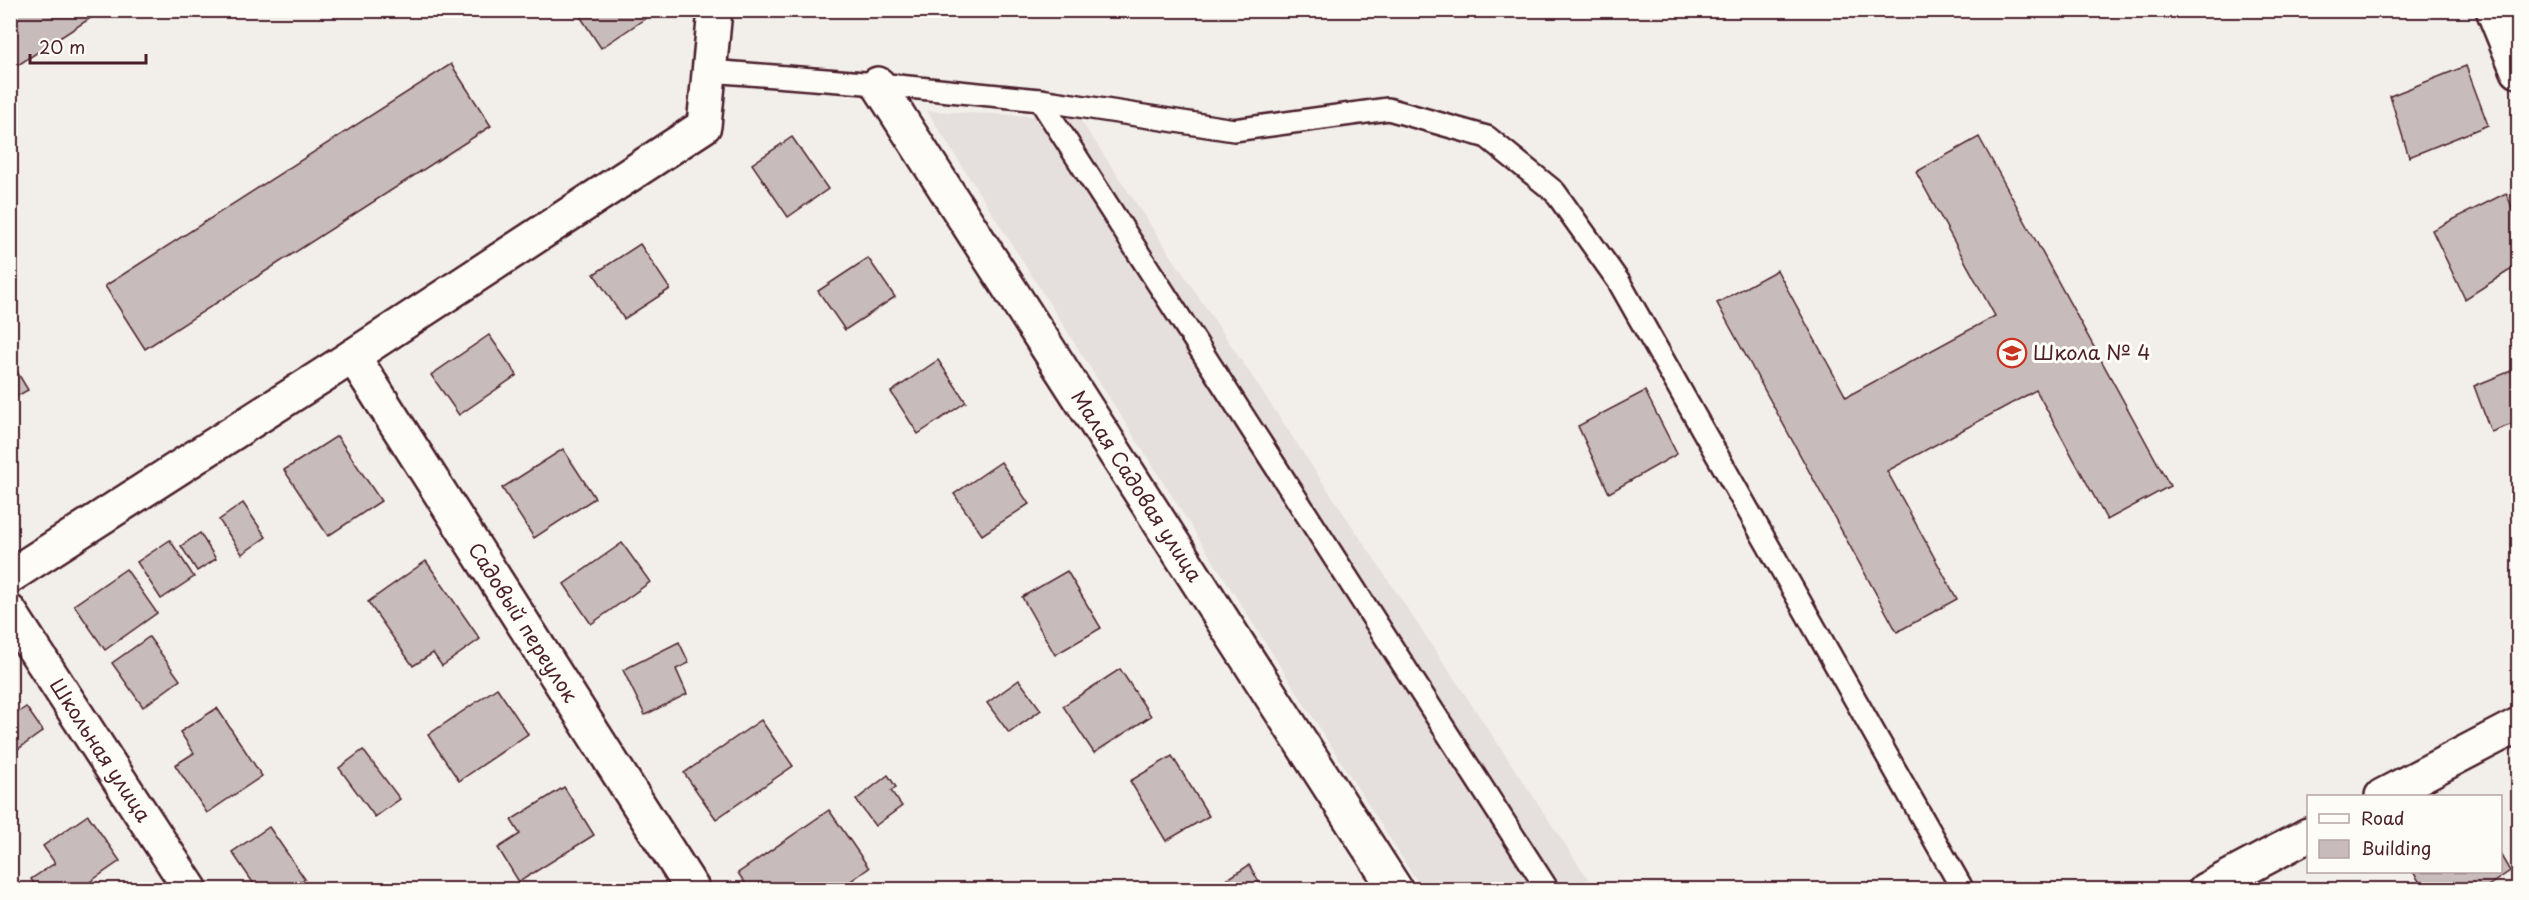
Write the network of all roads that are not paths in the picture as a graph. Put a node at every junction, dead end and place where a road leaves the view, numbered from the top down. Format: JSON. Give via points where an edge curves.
{"nodes":[{"id":1,"x":715,"y":10,"type":"edge"},
{"id":2,"x":2493,"y":10,"type":"edge"},
{"id":3,"x":709,"y":71,"type":"junction"},
{"id":4,"x":2518,"y":71,"type":"edge"},
{"id":5,"x":878,"y":84,"type":"junction"},
{"id":6,"x":1040,"y":100,"type":"junction"},
{"id":7,"x":353,"y":356,"type":"junction"},
{"id":8,"x":10,"y":576,"type":"edge"},
{"id":9,"x":10,"y":612,"type":"edge"},
{"id":10,"x":2518,"y":725,"type":"edge"},
{"id":11,"x":2384,"y":795,"type":"edge"},
{"id":12,"x":2307,"y":836,"type":"edge"},
{"id":13,"x":191,"y":890,"type":"edge"},
{"id":14,"x":693,"y":890,"type":"edge"},
{"id":15,"x":1396,"y":890,"type":"edge"},
{"id":16,"x":1548,"y":890,"type":"edge"},
{"id":17,"x":1963,"y":890,"type":"edge"},
{"id":18,"x":2205,"y":890,"type":"edge"}],
"edges":[{"from":1,"to":3,"type":"street"},
{"from":2,"to":4,"type":"street"},
{"from":3,"to":5,"type":"lane"},
{"from":3,"to":7,"type":"street","via":[[704,126]]},
{"from":5,"to":6,"type":"lane"},
{"from":5,"to":15,"type":"street","name":"Малая Садовая улица"},
{"from":6,"to":16,"type":"lane"},
{"from":6,"to":17,"type":"lane","via":[[1234,130],[1388,109],[1487,137],[1555,192],[1619,282]]},
{"from":7,"to":8,"type":"street"},
{"from":7,"to":14,"type":"street","name":"Садовый переулок"},
{"from":9,"to":13,"type":"street","name":"Школьная улица"},
{"from":10,"to":11,"type":"street"},
{"from":12,"to":18,"type":"street"}]}
